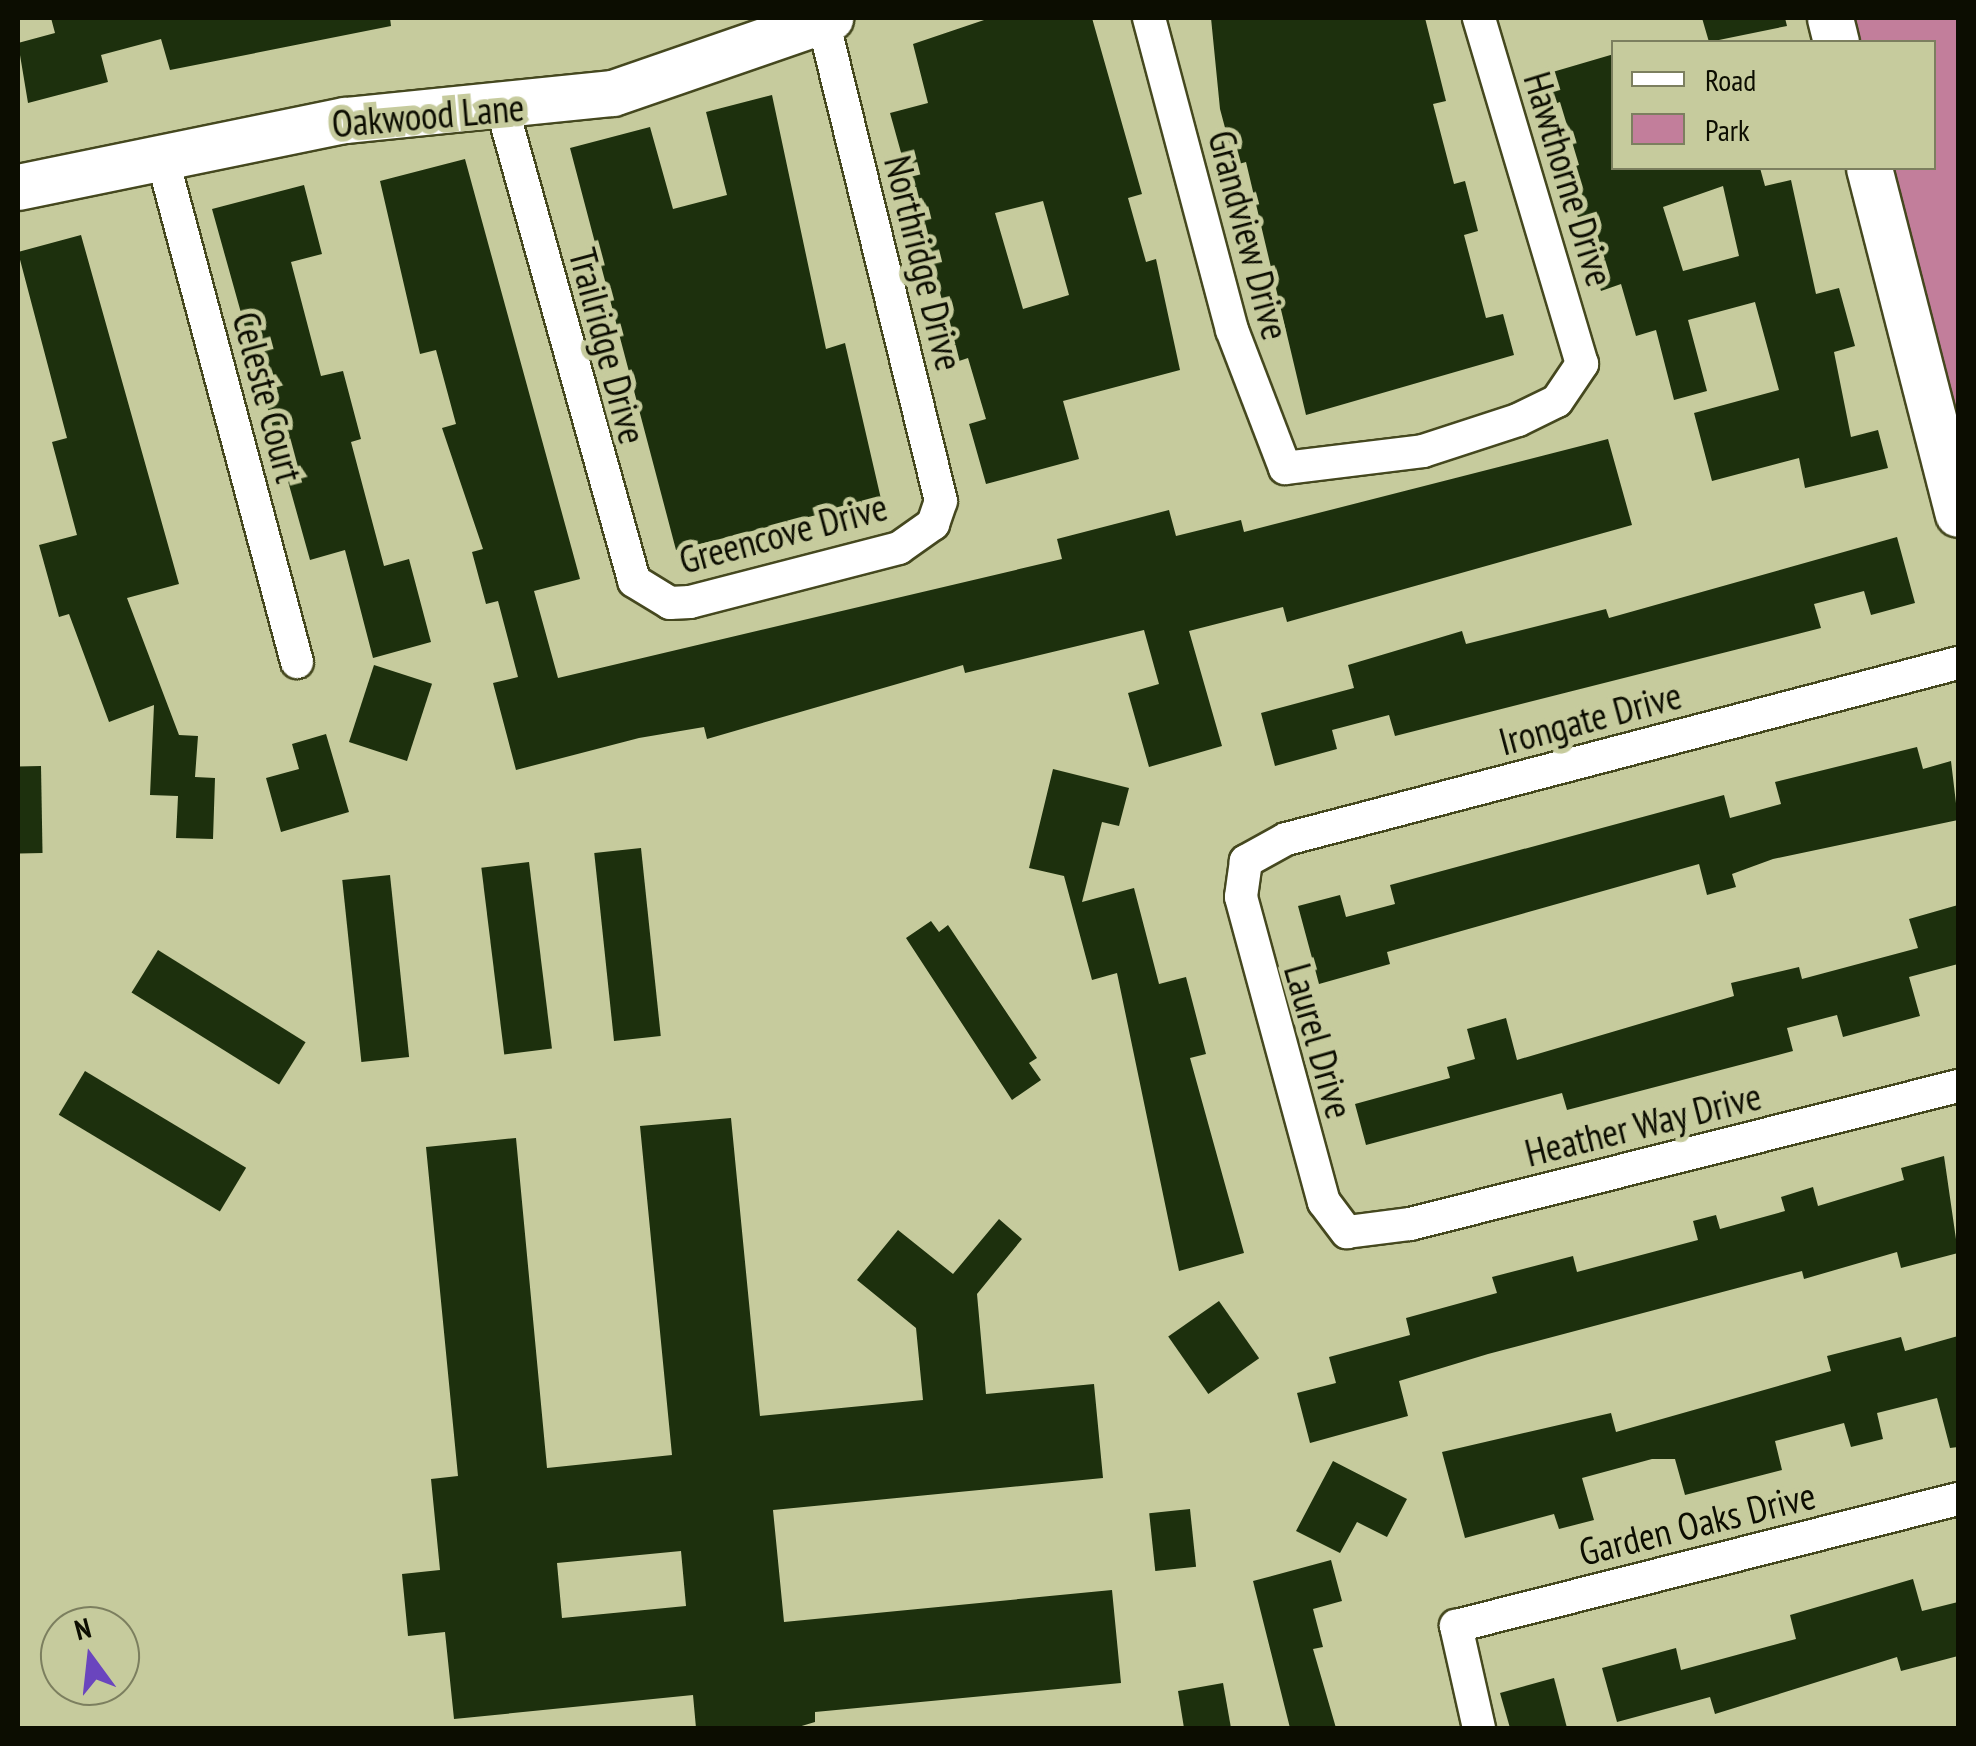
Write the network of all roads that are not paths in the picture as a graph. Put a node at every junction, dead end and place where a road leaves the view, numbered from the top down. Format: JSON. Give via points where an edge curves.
{"nodes":[{"id":1,"x":1149,"y":18,"type":"edge"},
{"id":2,"x":1479,"y":18,"type":"edge"},
{"id":3,"x":827,"y":20,"type":"edge"},
{"id":4,"x":504,"y":111,"type":"junction"},
{"id":5,"x":161,"y":153,"type":"junction"},
{"id":6,"x":1870,"y":170,"type":"edge"},
{"id":7,"x":18,"y":188,"type":"edge"},
{"id":8,"x":1582,"y":364,"type":"joint"},
{"id":9,"x":1958,"y":514,"type":"edge"},
{"id":10,"x":933,"y":524,"type":"joint"},
{"id":11,"x":649,"y":594,"type":"joint"},
{"id":12,"x":297,"y":662,"type":"dead end"},
{"id":13,"x":1958,"y":664,"type":"edge"},
{"id":14,"x":1246,"y":862,"type":"joint"},
{"id":15,"x":1958,"y":1086,"type":"edge"},
{"id":16,"x":1347,"y":1232,"type":"joint"},
{"id":17,"x":1958,"y":1498,"type":"edge"},
{"id":18,"x":1479,"y":1728,"type":"edge"}],
"edges":[{"from":1,"to":8,"type":"street","name":"Grandview Drive","via":[[1237,347],[1286,468],[1423,451],[1518,420],[1557,400]]},
{"from":2,"to":8,"type":"street","name":"Hawthorne Drive"},
{"from":3,"to":4,"type":"street","name":"Oakwood Lane","via":[[662,81]]},
{"from":3,"to":10,"type":"street","name":"Northridge Drive","via":[[936,477]]},
{"from":4,"to":5,"type":"street","name":"Oakwood Lane","via":[[345,120]]},
{"from":4,"to":11,"type":"street","name":"Trailridge Drive","via":[[624,561]]},
{"from":5,"to":7,"type":"street","name":"Oakwood Lane"},
{"from":5,"to":12,"type":"street","name":"Celeste Court"},
{"from":6,"to":9,"type":"street"},
{"from":10,"to":11,"type":"street","name":"Greencove Drive","via":[[898,548],[690,602]]},
{"from":13,"to":14,"type":"street","name":"Irongate Drive","via":[[1336,826]]},
{"from":14,"to":16,"type":"street","name":"Laurel Drive","via":[[1243,922],[1324,1202]]},
{"from":15,"to":16,"type":"street","name":"Heather Way Drive","via":[[1410,1224]]},
{"from":17,"to":18,"type":"street","name":"Garden Oaks Drive","via":[[1456,1626]]}]}
